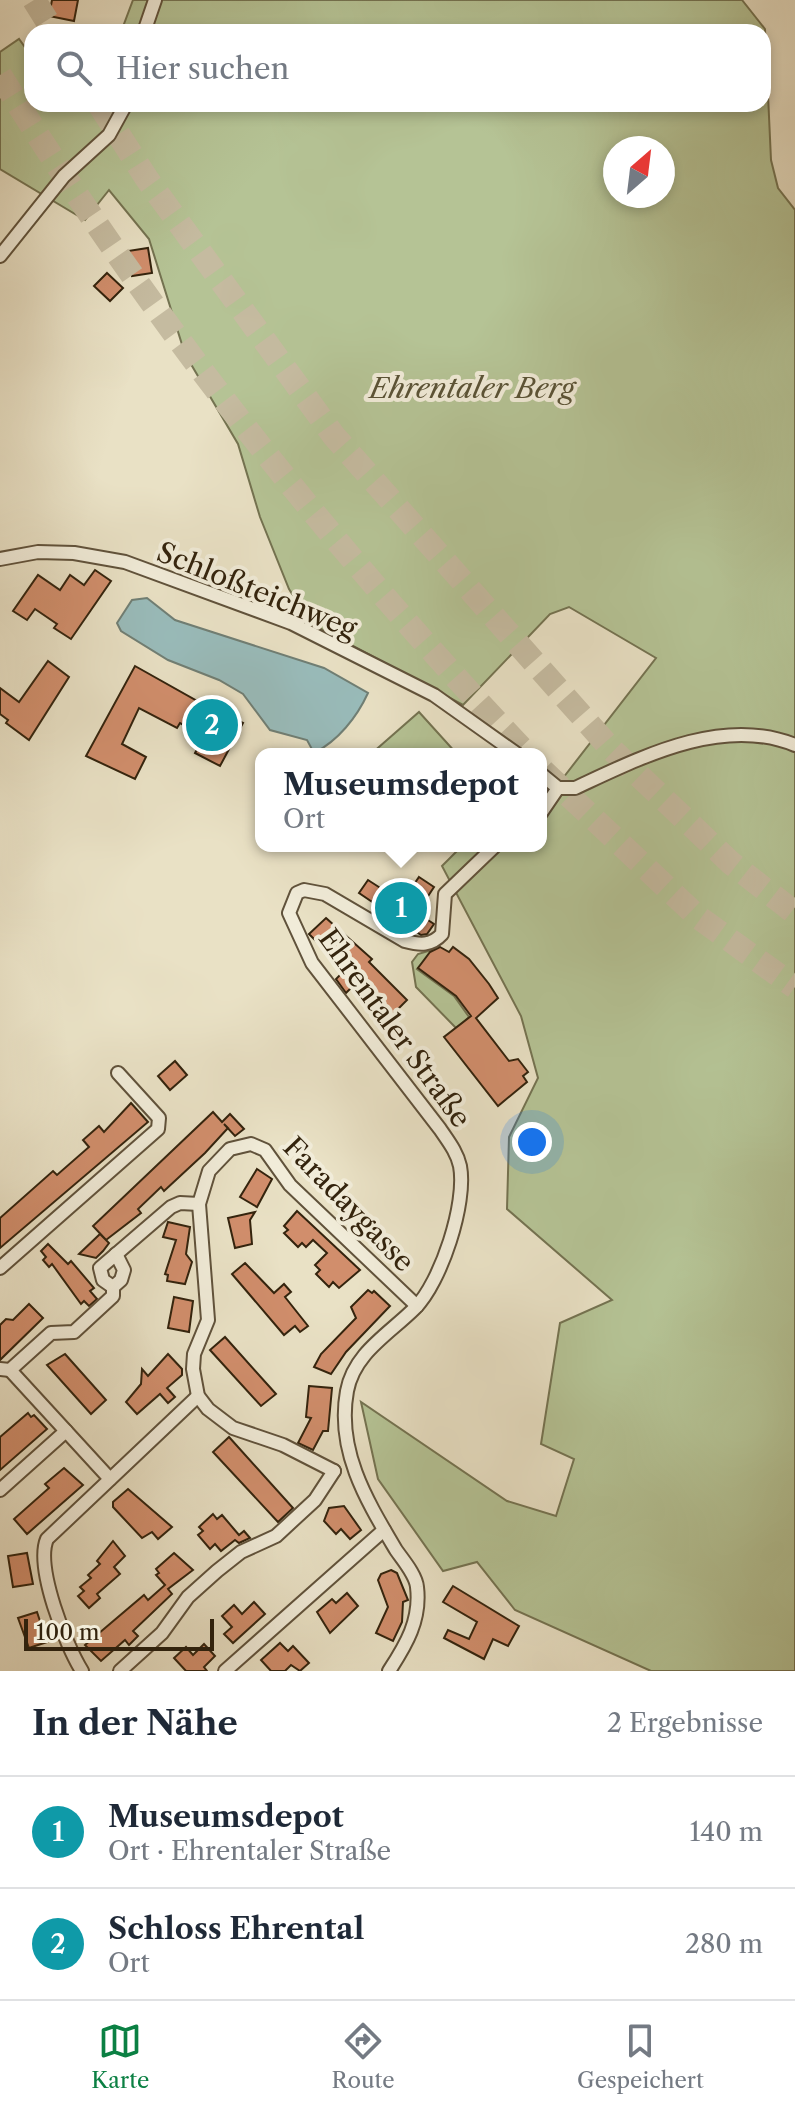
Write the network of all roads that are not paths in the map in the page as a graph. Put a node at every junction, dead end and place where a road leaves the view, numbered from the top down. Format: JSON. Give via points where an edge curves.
{"nodes":[{"id":1,"x":155,"y":0,"type":"edge"},
{"id":2,"x":147,"y":24,"type":"edge"},
{"id":3,"x":122,"y":112,"type":"edge"},
{"id":4,"x":0,"y":256,"type":"edge"},
{"id":5,"x":0,"y":559,"type":"edge"},
{"id":6,"x":795,"y":745,"type":"edge"},
{"id":7,"x":509,"y":748,"type":"edge"},
{"id":8,"x":547,"y":779,"type":"edge"},
{"id":9,"x":558,"y":788,"type":"junction"},
{"id":10,"x":547,"y":804,"type":"edge"},
{"id":11,"x":489,"y":852,"type":"edge"},
{"id":12,"x":118,"y":1073,"type":"dead end"},
{"id":13,"x":199,"y":1204,"type":"junction"},
{"id":14,"x":116,"y":1254,"type":"junction"},
{"id":15,"x":0,"y":1268,"type":"edge"},
{"id":16,"x":113,"y":1287,"type":"junction"},
{"id":17,"x":417,"y":1306,"type":"junction"},
{"id":18,"x":5,"y":1369,"type":"edge"},
{"id":19,"x":198,"y":1396,"type":"junction"},
{"id":20,"x":66,"y":1431,"type":"junction"},
{"id":21,"x":353,"y":1468,"type":"junction"},
{"id":22,"x":334,"y":1471,"type":"junction"},
{"id":23,"x":110,"y":1479,"type":"junction"},
{"id":24,"x":0,"y":1490,"type":"edge"},
{"id":25,"x":384,"y":1530,"type":"junction"},
{"id":26,"x":82,"y":1671,"type":"edge"},
{"id":27,"x":120,"y":1671,"type":"edge"},
{"id":28,"x":225,"y":1671,"type":"edge"},
{"id":29,"x":389,"y":1671,"type":"edge"}],
"edges":[{"from":1,"to":2,"type":"street"},
{"from":3,"to":4,"type":"street","via":[[109,135],[64,176]]},
{"from":5,"to":7,"type":"street","name":"Schloßteichweg","via":[[62,553],[125,562],[291,623],[434,695]]},
{"from":6,"to":9,"type":"street","via":[[776,737],[728,736],[671,746],[575,788]]},
{"from":8,"to":9,"type":"street"},
{"from":9,"to":10,"type":"street"},
{"from":11,"to":17,"type":"street","name":"Ehrentaler Straße","via":[[445,894],[442,934],[434,942],[419,945],[315,891],[297,893],[289,913],[312,963],[457,1156],[461,1170],[453,1228],[441,1264]]},
{"from":12,"to":15,"type":"street","via":[[159,1118],[158,1129]]},
{"from":13,"to":14,"type":"street","via":[[171,1207]]},
{"from":13,"to":17,"type":"street","name":"Faradaygasse","via":[[218,1160],[242,1145],[258,1146],[272,1156],[290,1185]]},
{"from":13,"to":19,"type":"street","name":"Faradaygasse","via":[[208,1320],[194,1354]]},
{"from":14,"to":16,"type":"street","via":[[124,1270]]},
{"from":14,"to":16,"type":"street","via":[[100,1268],[103,1280]]},
{"from":16,"to":18,"type":"street","via":[[113,1296],[74,1332],[51,1333]]},
{"from":17,"to":21,"type":"street","name":"Ehrentaler Straße","via":[[373,1345],[349,1379],[346,1429]]},
{"from":18,"to":20,"type":"street"},
{"from":19,"to":22,"type":"street","via":[[233,1428]]},
{"from":19,"to":23,"type":"street"},
{"from":20,"to":23,"type":"street"},
{"from":20,"to":24,"type":"street"},
{"from":21,"to":22,"type":"street"},
{"from":21,"to":25,"type":"street","name":"Ehrentaler Straße","via":[[367,1505]]},
{"from":22,"to":27,"type":"street","via":[[315,1500],[276,1536],[241,1552],[217,1571]]},
{"from":23,"to":26,"type":"street","via":[[44,1547],[66,1641]]},
{"from":25,"to":28,"type":"street"},
{"from":25,"to":29,"type":"street","name":"Ehrentaler Straße","via":[[417,1584],[417,1615],[409,1641]]}]}
